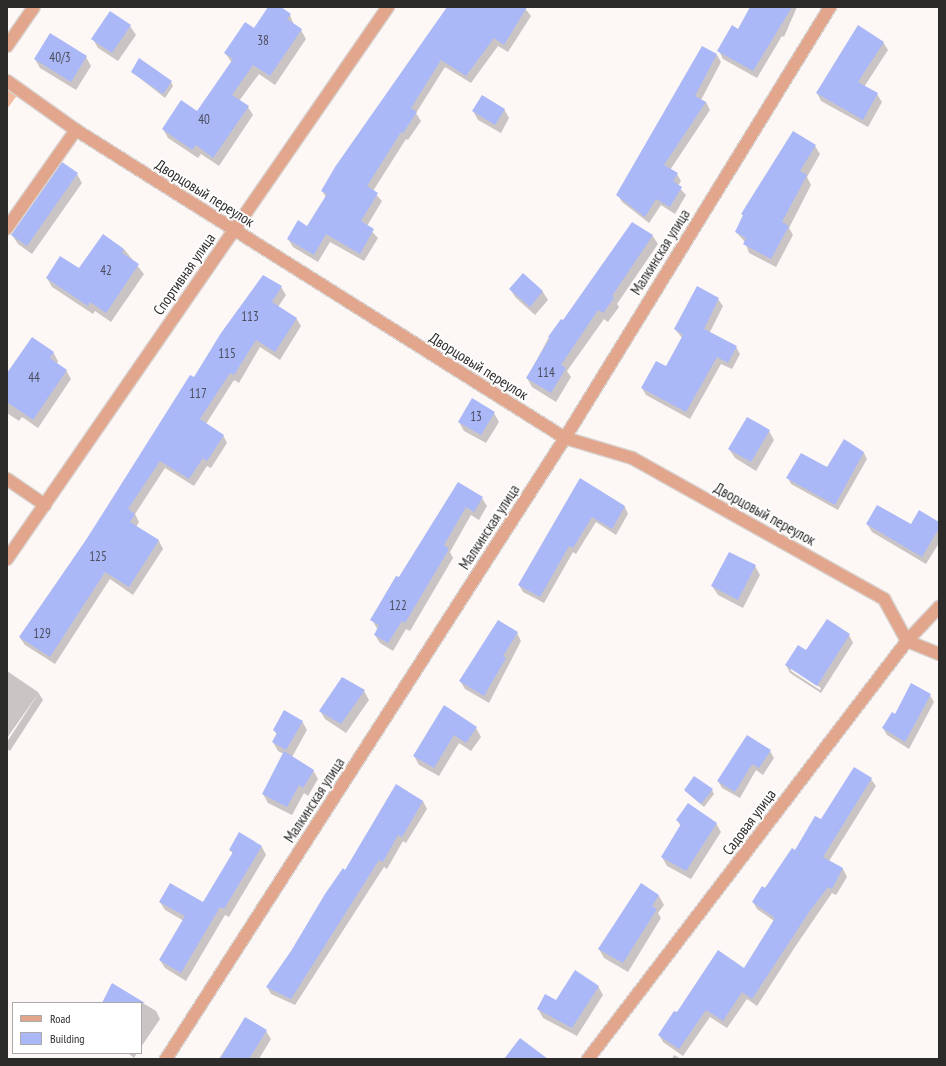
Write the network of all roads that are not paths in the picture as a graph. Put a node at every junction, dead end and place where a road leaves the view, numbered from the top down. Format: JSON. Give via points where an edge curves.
{"nodes":[{"id":1,"x":34,"y":7,"type":"edge"},
{"id":2,"x":388,"y":7,"type":"edge"},
{"id":3,"x":830,"y":7,"type":"edge"},
{"id":4,"x":7,"y":46,"type":"edge"},
{"id":5,"x":7,"y":81,"type":"edge"},
{"id":6,"x":76,"y":130,"type":"junction"},
{"id":7,"x":7,"y":228,"type":"edge"},
{"id":8,"x":234,"y":230,"type":"junction"},
{"id":9,"x":564,"y":438,"type":"junction"},
{"id":10,"x":7,"y":479,"type":"edge"},
{"id":11,"x":44,"y":505,"type":"junction"},
{"id":12,"x":7,"y":559,"type":"edge"},
{"id":13,"x":939,"y":606,"type":"edge"},
{"id":14,"x":908,"y":641,"type":"junction"},
{"id":15,"x":939,"y":654,"type":"edge"},
{"id":16,"x":166,"y":1059,"type":"edge"},
{"id":17,"x":588,"y":1059,"type":"edge"}],
"edges":[{"from":1,"to":4,"type":"street"},
{"from":2,"to":8,"type":"street","name":"Спортивная улица"},
{"from":3,"to":9,"type":"street","name":"Малкинская улица"},
{"from":5,"to":6,"type":"street","name":"Дворцовый переулок"},
{"from":6,"to":7,"type":"street"},
{"from":6,"to":8,"type":"street","name":"Дворцовый переулок"},
{"from":8,"to":9,"type":"street","name":"Дворцовый переулок"},
{"from":8,"to":11,"type":"street","name":"Спортивная улица"},
{"from":9,"to":14,"type":"street","name":"Дворцовый переулок","via":[[632,458],[884,599]]},
{"from":9,"to":16,"type":"street","name":"Малкинская улица"},
{"from":10,"to":11,"type":"street"},
{"from":11,"to":12,"type":"street","name":"Спортивная улица"},
{"from":13,"to":14,"type":"street","name":"Садовая улица"},
{"from":14,"to":15,"type":"street"},
{"from":14,"to":17,"type":"street","name":"Садовая улица"}]}
